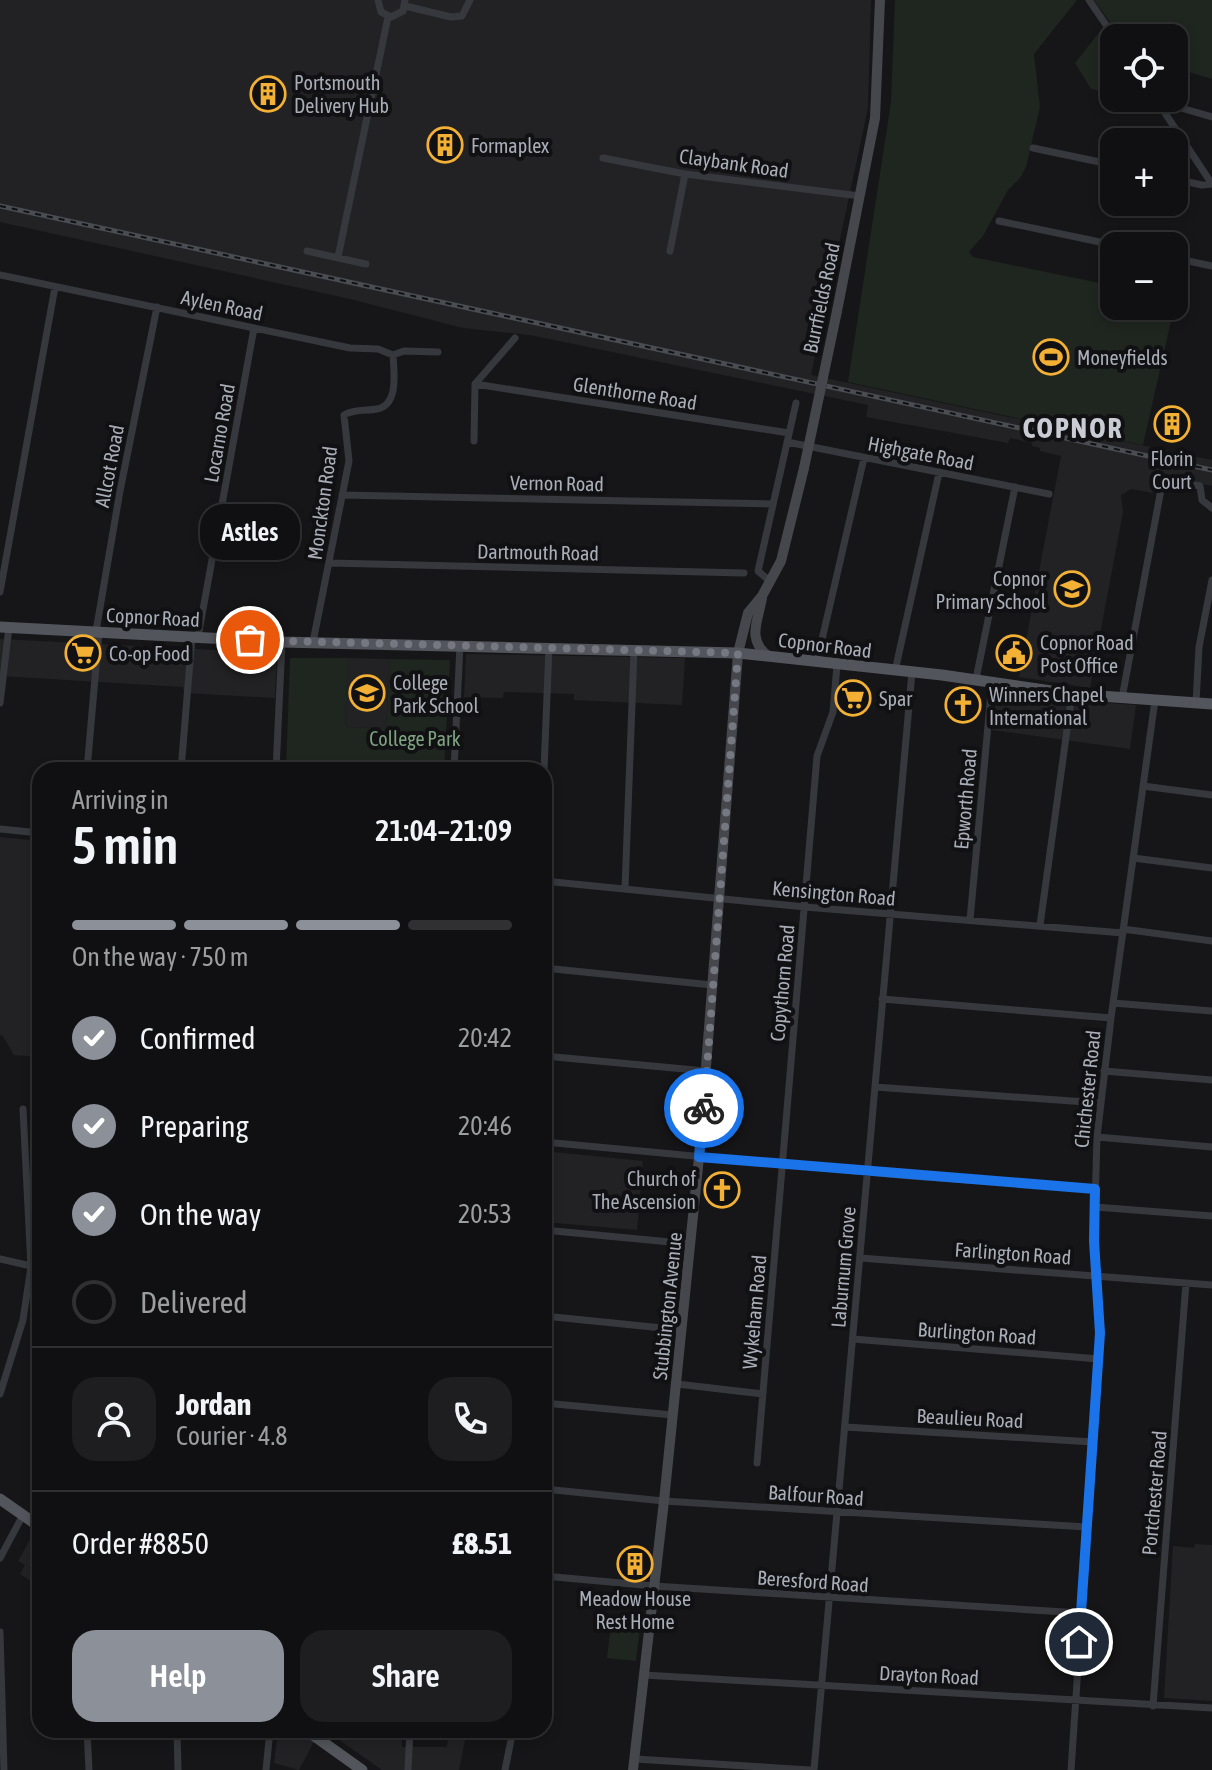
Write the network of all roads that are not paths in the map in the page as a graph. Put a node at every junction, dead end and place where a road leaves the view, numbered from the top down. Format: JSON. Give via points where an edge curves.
{"nodes":[{"id":1,"x":378,"y":0,"type":"edge"},
{"id":2,"x":880,"y":0,"type":"edge"},
{"id":3,"x":1089,"y":0,"type":"edge"},
{"id":4,"x":470,"y":2,"type":"edge"},
{"id":5,"x":405,"y":3,"type":"edge"},
{"id":6,"x":388,"y":17,"type":"junction"},
{"id":7,"x":1105,"y":24,"type":"edge"},
{"id":8,"x":1188,"y":110,"type":"edge"},
{"id":9,"x":1164,"y":112,"type":"edge"},
{"id":10,"x":1212,"y":117,"type":"edge"},
{"id":11,"x":1033,"y":148,"type":"dead end"},
{"id":12,"x":603,"y":158,"type":"dead end"},
{"id":13,"x":1100,"y":162,"type":"edge"},
{"id":14,"x":685,"y":174,"type":"junction"},
{"id":15,"x":1188,"y":182,"type":"edge"},
{"id":16,"x":1212,"y":184,"type":"edge"},
{"id":17,"x":860,"y":196,"type":"junction"},
{"id":18,"x":999,"y":221,"type":"dead end"},
{"id":19,"x":1100,"y":242,"type":"edge"},
{"id":20,"x":307,"y":251,"type":"dead end"},
{"id":21,"x":670,"y":251,"type":"dead end"},
{"id":22,"x":338,"y":257,"type":"junction"},
{"id":23,"x":1188,"y":261,"type":"edge"},
{"id":24,"x":366,"y":264,"type":"dead end"},
{"id":25,"x":1212,"y":266,"type":"edge"},
{"id":26,"x":0,"y":275,"type":"edge"},
{"id":27,"x":55,"y":287,"type":"junction"},
{"id":28,"x":157,"y":307,"type":"junction"},
{"id":29,"x":254,"y":328,"type":"junction"},
{"id":30,"x":515,"y":338,"type":"dead end"},
{"id":31,"x":438,"y":352,"type":"dead end"},
{"id":32,"x":393,"y":355,"type":"junction"},
{"id":33,"x":475,"y":384,"type":"junction"},
{"id":34,"x":796,"y":403,"type":"dead end"},
{"id":35,"x":789,"y":433,"type":"junction"},
{"id":36,"x":474,"y":441,"type":"dead end"},
{"id":37,"x":787,"y":442,"type":"junction"},
{"id":38,"x":864,"y":458,"type":"junction"},
{"id":39,"x":939,"y":473,"type":"junction"},
{"id":40,"x":1015,"y":487,"type":"junction"},
{"id":41,"x":1049,"y":494,"type":"dead end"},
{"id":42,"x":342,"y":495,"type":"junction"},
{"id":43,"x":772,"y":504,"type":"junction"},
{"id":44,"x":1212,"y":508,"type":"edge"},
{"id":45,"x":330,"y":563,"type":"junction"},
{"id":46,"x":744,"y":573,"type":"dead end"},
{"id":47,"x":1212,"y":580,"type":"edge"},
{"id":48,"x":771,"y":582,"type":"junction"},
{"id":49,"x":0,"y":592,"type":"edge"},
{"id":50,"x":762,"y":596,"type":"junction"},
{"id":51,"x":5,"y":627,"type":"edge"},
{"id":52,"x":98,"y":632,"type":"junction"},
{"id":53,"x":195,"y":637,"type":"junction"},
{"id":54,"x":282,"y":642,"type":"junction"},
{"id":55,"x":313,"y":642,"type":"junction"},
{"id":56,"x":460,"y":645,"type":"junction"},
{"id":57,"x":549,"y":647,"type":"junction"},
{"id":58,"x":634,"y":651,"type":"junction"},
{"id":59,"x":738,"y":653,"type":"junction"},
{"id":60,"x":767,"y":655,"type":"junction"},
{"id":61,"x":817,"y":661,"type":"junction"},
{"id":62,"x":837,"y":665,"type":"junction"},
{"id":63,"x":895,"y":671,"type":"junction"},
{"id":64,"x":912,"y":672,"type":"junction"},
{"id":65,"x":976,"y":679,"type":"junction"},
{"id":66,"x":992,"y":682,"type":"junction"},
{"id":67,"x":1072,"y":694,"type":"junction"},
{"id":68,"x":1122,"y":698,"type":"junction"},
{"id":69,"x":1155,"y":700,"type":"junction"},
{"id":70,"x":0,"y":703,"type":"edge"},
{"id":71,"x":1196,"y":703,"type":"junction"},
{"id":72,"x":1212,"y":704,"type":"edge"},
{"id":73,"x":88,"y":762,"type":"edge"},
{"id":74,"x":182,"y":762,"type":"edge"},
{"id":75,"x":276,"y":762,"type":"edge"},
{"id":76,"x":454,"y":762,"type":"edge"},
{"id":77,"x":544,"y":762,"type":"edge"},
{"id":78,"x":1143,"y":786,"type":"junction"},
{"id":79,"x":1212,"y":795,"type":"edge"},
{"id":80,"x":0,"y":829,"type":"edge"},
{"id":81,"x":32,"y":832,"type":"edge"},
{"id":82,"x":1133,"y":858,"type":"junction"},
{"id":83,"x":1212,"y":868,"type":"edge"},
{"id":84,"x":552,"y":882,"type":"edge"},
{"id":85,"x":625,"y":888,"type":"junction"},
{"id":86,"x":719,"y":899,"type":"junction"},
{"id":87,"x":805,"y":907,"type":"junction"},
{"id":88,"x":890,"y":914,"type":"junction"},
{"id":89,"x":970,"y":920,"type":"junction"},
{"id":90,"x":1040,"y":925,"type":"junction"},
{"id":91,"x":1123,"y":931,"type":"junction"},
{"id":92,"x":1212,"y":941,"type":"edge"},
{"id":93,"x":552,"y":969,"type":"edge"},
{"id":94,"x":712,"y":985,"type":"junction"},
{"id":95,"x":882,"y":999,"type":"junction"},
{"id":96,"x":1113,"y":1003,"type":"junction"},
{"id":97,"x":1212,"y":1011,"type":"edge"},
{"id":98,"x":1111,"y":1018,"type":"junction"},
{"id":99,"x":552,"y":1057,"type":"edge"},
{"id":100,"x":706,"y":1071,"type":"junction"},
{"id":101,"x":1104,"y":1071,"type":"junction"},
{"id":102,"x":1212,"y":1080,"type":"edge"},
{"id":103,"x":875,"y":1087,"type":"junction"},
{"id":104,"x":1100,"y":1103,"type":"junction"},
{"id":105,"x":23,"y":1109,"type":"dead end"},
{"id":106,"x":1097,"y":1137,"type":"junction"},
{"id":107,"x":552,"y":1143,"type":"edge"},
{"id":108,"x":1212,"y":1147,"type":"edge"},
{"id":109,"x":699,"y":1157,"type":"junction"},
{"id":110,"x":783,"y":1164,"type":"junction"},
{"id":111,"x":867,"y":1172,"type":"junction"},
{"id":112,"x":1095,"y":1189,"type":"junction"},
{"id":113,"x":1095,"y":1207,"type":"junction"},
{"id":114,"x":1212,"y":1216,"type":"edge"},
{"id":115,"x":32,"y":1228,"type":"edge"},
{"id":116,"x":552,"y":1231,"type":"edge"},
{"id":117,"x":691,"y":1244,"type":"junction"},
{"id":118,"x":860,"y":1258,"type":"junction"},
{"id":119,"x":0,"y":1259,"type":"edge"},
{"id":120,"x":32,"y":1266,"type":"edge"},
{"id":121,"x":1096,"y":1275,"type":"junction"},
{"id":122,"x":32,"y":1280,"type":"edge"},
{"id":123,"x":1186,"y":1283,"type":"junction"},
{"id":124,"x":1212,"y":1285,"type":"edge"},
{"id":125,"x":552,"y":1317,"type":"edge"},
{"id":126,"x":682,"y":1330,"type":"junction"},
{"id":127,"x":853,"y":1339,"type":"junction"},
{"id":128,"x":1099,"y":1359,"type":"junction"},
{"id":129,"x":677,"y":1384,"type":"junction"},
{"id":130,"x":0,"y":1394,"type":"edge"},
{"id":131,"x":763,"y":1394,"type":"junction"},
{"id":132,"x":552,"y":1404,"type":"edge"},
{"id":133,"x":673,"y":1415,"type":"junction"},
{"id":134,"x":845,"y":1427,"type":"junction"},
{"id":135,"x":1093,"y":1442,"type":"junction"},
{"id":136,"x":757,"y":1463,"type":"dead end"},
{"id":137,"x":552,"y":1490,"type":"edge"},
{"id":138,"x":0,"y":1499,"type":"edge"},
{"id":139,"x":664,"y":1501,"type":"junction"},
{"id":140,"x":836,"y":1512,"type":"junction"},
{"id":141,"x":23,"y":1515,"type":"junction"},
{"id":142,"x":32,"y":1520,"type":"edge"},
{"id":143,"x":1087,"y":1527,"type":"junction"},
{"id":144,"x":0,"y":1558,"type":"edge"},
{"id":145,"x":552,"y":1577,"type":"edge"},
{"id":146,"x":654,"y":1586,"type":"junction"},
{"id":147,"x":828,"y":1598,"type":"junction"},
{"id":148,"x":1081,"y":1613,"type":"junction"},
{"id":149,"x":0,"y":1632,"type":"edge"},
{"id":150,"x":644,"y":1675,"type":"junction"},
{"id":151,"x":821,"y":1685,"type":"junction"},
{"id":152,"x":1075,"y":1700,"type":"junction"},
{"id":153,"x":1153,"y":1706,"type":"junction"},
{"id":154,"x":1212,"y":1708,"type":"edge"},
{"id":155,"x":87,"y":1738,"type":"edge"},
{"id":156,"x":177,"y":1738,"type":"edge"},
{"id":157,"x":269,"y":1738,"type":"edge"},
{"id":158,"x":323,"y":1738,"type":"edge"},
{"id":159,"x":410,"y":1738,"type":"edge"},
{"id":160,"x":511,"y":1738,"type":"edge"},
{"id":161,"x":634,"y":1764,"type":"edge"},
{"id":162,"x":356,"y":1769,"type":"edge"},
{"id":163,"x":4,"y":1770,"type":"edge"},
{"id":164,"x":89,"y":1770,"type":"edge"},
{"id":165,"x":178,"y":1770,"type":"edge"},
{"id":166,"x":266,"y":1770,"type":"edge"},
{"id":167,"x":408,"y":1770,"type":"edge"},
{"id":168,"x":505,"y":1770,"type":"edge"},
{"id":169,"x":812,"y":1770,"type":"edge"},
{"id":170,"x":1071,"y":1770,"type":"edge"}],
"edges":[{"from":1,"to":6,"type":"street"},
{"from":2,"to":17,"type":"street","name":"Burrfields Road","via":[[875,118]]},
{"from":3,"to":7,"type":"street"},
{"from":4,"to":5,"type":"street","via":[[462,16],[451,17]]},
{"from":5,"to":6,"type":"street","via":[[400,14]]},
{"from":6,"to":22,"type":"street"},
{"from":8,"to":10,"type":"street"},
{"from":9,"to":16,"type":"street"},
{"from":11,"to":13,"type":"street"},
{"from":12,"to":14,"type":"street","name":"Claybank Road"},
{"from":14,"to":17,"type":"street","name":"Claybank Road"},
{"from":14,"to":21,"type":"street"},
{"from":15,"to":16,"type":"street"},
{"from":17,"to":48,"type":"street","name":"Burrfields Road","bridge":true,"via":[[804,468]]},
{"from":18,"to":19,"type":"street"},
{"from":20,"to":22,"type":"street"},
{"from":22,"to":24,"type":"street"},
{"from":23,"to":25,"type":"street"},
{"from":26,"to":27,"type":"street","name":"Aylen Road"},
{"from":27,"to":28,"type":"street","name":"Aylen Road"},
{"from":27,"to":49,"type":"street"},
{"from":28,"to":29,"type":"street","name":"Aylen Road"},
{"from":28,"to":52,"type":"street","name":"Allcot Road","via":[[104,575]]},
{"from":29,"to":32,"type":"street","name":"Aylen Road"},
{"from":29,"to":53,"type":"street","name":"Locarno Road"},
{"from":30,"to":33,"type":"street"},
{"from":31,"to":32,"type":"street","name":"Aylen Road"},
{"from":32,"to":42,"type":"street","name":"Monckton Road","via":[[390,401],[344,415],[349,454]]},
{"from":33,"to":35,"type":"street","name":"Glenthorne Road"},
{"from":33,"to":36,"type":"street"},
{"from":34,"to":35,"type":"street"},
{"from":35,"to":37,"type":"street"},
{"from":37,"to":38,"type":"street","name":"Highgate Road"},
{"from":37,"to":43,"type":"street"},
{"from":38,"to":39,"type":"street","name":"Highgate Road"},
{"from":38,"to":61,"type":"street"},
{"from":39,"to":40,"type":"street","name":"Highgate Road"},
{"from":39,"to":63,"type":"street"},
{"from":40,"to":41,"type":"street","name":"Highgate Road"},
{"from":40,"to":65,"type":"street"},
{"from":42,"to":43,"type":"street","name":"Vernon Road"},
{"from":42,"to":45,"type":"street","name":"Monckton Road"},
{"from":43,"to":48,"type":"street","via":[[758,571]]},
{"from":44,"to":68,"type":"street","via":[[1202,500],[1200,486],[1167,480],[1162,484]]},
{"from":45,"to":46,"type":"street","name":"Dartmouth Road"},
{"from":45,"to":55,"type":"street","name":"Monckton Road"},
{"from":47,"to":71,"type":"street","via":[[1199,647]]},
{"from":48,"to":50,"type":"street","name":"Burrfields Road"},
{"from":50,"to":59,"type":"street","name":"Burrfields Road","via":[[748,613]]},
{"from":50,"to":60,"type":"street","name":"Burrfields Road","via":[[754,640]]},
{"from":51,"to":52,"type":"main road","name":"Copnor Road"},
{"from":51,"to":70,"type":"street"},
{"from":52,"to":53,"type":"main road","name":"Copnor Road"},
{"from":52,"to":73,"type":"street","name":"Allcot Road"},
{"from":53,"to":54,"type":"main road","name":"Copnor Road"},
{"from":53,"to":74,"type":"street","name":"Locarno Road"},
{"from":54,"to":55,"type":"main road","name":"Copnor Road"},
{"from":54,"to":75,"type":"street"},
{"from":55,"to":56,"type":"main road","name":"Copnor Road"},
{"from":56,"to":57,"type":"main road","name":"Copnor Road"},
{"from":56,"to":76,"type":"street"},
{"from":57,"to":58,"type":"main road","name":"Copnor Road"},
{"from":57,"to":77,"type":"street"},
{"from":58,"to":59,"type":"main road","name":"Copnor Road"},
{"from":58,"to":85,"type":"street"},
{"from":59,"to":60,"type":"main road","name":"Copnor Road"},
{"from":59,"to":86,"type":"street","name":"Stubbington Avenue"},
{"from":60,"to":61,"type":"main road","name":"Copnor Road"},
{"from":61,"to":62,"type":"main road","name":"Copnor Road"},
{"from":62,"to":63,"type":"main road","name":"Copnor Road"},
{"from":62,"to":87,"type":"street","name":"Copythorn Road","via":[[833,712],[817,756]]},
{"from":63,"to":64,"type":"main road","name":"Copnor Road"},
{"from":64,"to":65,"type":"main road","name":"Copnor Road"},
{"from":64,"to":88,"type":"street","name":"Laburnum Grove"},
{"from":65,"to":66,"type":"main road","name":"Copnor Road"},
{"from":66,"to":67,"type":"main road","name":"Copnor Road"},
{"from":66,"to":89,"type":"street","name":"Epworth Road"},
{"from":67,"to":68,"type":"main road","name":"Copnor Road"},
{"from":67,"to":90,"type":"street"},
{"from":68,"to":69,"type":"main road","name":"Copnor Road"},
{"from":69,"to":71,"type":"main road","name":"Copnor Road"},
{"from":69,"to":78,"type":"street","name":"Chichester Road"},
{"from":71,"to":72,"type":"main road","name":"Copnor Road"},
{"from":78,"to":79,"type":"street"},
{"from":78,"to":82,"type":"street","name":"Chichester Road"},
{"from":80,"to":81,"type":"street"},
{"from":82,"to":83,"type":"street"},
{"from":82,"to":91,"type":"street","name":"Chichester Road"},
{"from":84,"to":85,"type":"street","name":"Kensington Road"},
{"from":85,"to":86,"type":"street","name":"Kensington Road"},
{"from":86,"to":87,"type":"street","name":"Kensington Road"},
{"from":86,"to":94,"type":"street","name":"Stubbington Avenue"},
{"from":87,"to":88,"type":"street","name":"Kensington Road"},
{"from":87,"to":110,"type":"street","name":"Copythorn Road"},
{"from":88,"to":89,"type":"street","name":"Kensington Road"},
{"from":88,"to":95,"type":"street","name":"Laburnum Grove"},
{"from":89,"to":90,"type":"street","name":"Kensington Road"},
{"from":90,"to":91,"type":"street","name":"Kensington Road"},
{"from":91,"to":92,"type":"street","name":"Kensington Road"},
{"from":91,"to":96,"type":"street","name":"Chichester Road"},
{"from":93,"to":94,"type":"street"},
{"from":94,"to":100,"type":"street","name":"Stubbington Avenue"},
{"from":95,"to":98,"type":"street"},
{"from":95,"to":103,"type":"street","name":"Laburnum Grove"},
{"from":96,"to":97,"type":"street"},
{"from":96,"to":98,"type":"street","name":"Chichester Road"},
{"from":98,"to":101,"type":"street","name":"Chichester Road"},
{"from":99,"to":100,"type":"street"},
{"from":100,"to":109,"type":"street","name":"Stubbington Avenue"},
{"from":101,"to":102,"type":"street"},
{"from":101,"to":104,"type":"street","name":"Chichester Road"},
{"from":103,"to":104,"type":"street"},
{"from":103,"to":111,"type":"street","name":"Laburnum Grove"},
{"from":104,"to":106,"type":"street","name":"Chichester Road"},
{"from":105,"to":115,"type":"street"},
{"from":106,"to":108,"type":"street"},
{"from":106,"to":112,"type":"street","name":"Chichester Road"},
{"from":107,"to":109,"type":"street"},
{"from":109,"to":110,"type":"street"},
{"from":109,"to":117,"type":"street","name":"Stubbington Avenue"},
{"from":110,"to":111,"type":"street"},
{"from":110,"to":131,"type":"street","name":"Wykeham Road"},
{"from":111,"to":112,"type":"street"},
{"from":111,"to":118,"type":"street","name":"Laburnum Grove"},
{"from":112,"to":113,"type":"street","name":"Chichester Road"},
{"from":113,"to":114,"type":"street"},
{"from":113,"to":121,"type":"street","name":"Chichester Road"},
{"from":116,"to":117,"type":"street"},
{"from":117,"to":126,"type":"street","name":"Stubbington Avenue"},
{"from":118,"to":121,"type":"street","name":"Farlington Road"},
{"from":118,"to":127,"type":"street","name":"Laburnum Grove"},
{"from":119,"to":120,"type":"street"},
{"from":121,"to":123,"type":"street","name":"Farlington Road"},
{"from":121,"to":128,"type":"street","name":"Chichester Road"},
{"from":122,"to":130,"type":"street"},
{"from":123,"to":124,"type":"street","name":"Farlington Road"},
{"from":123,"to":153,"type":"street","name":"Portchester Road"},
{"from":125,"to":126,"type":"street"},
{"from":126,"to":129,"type":"street","name":"Stubbington Avenue"},
{"from":127,"to":128,"type":"street","name":"Burlington Road"},
{"from":127,"to":134,"type":"street","name":"Laburnum Grove"},
{"from":128,"to":135,"type":"street","name":"Chichester Road"},
{"from":129,"to":131,"type":"street"},
{"from":129,"to":133,"type":"street","name":"Stubbington Avenue"},
{"from":131,"to":136,"type":"street","name":"Wykeham Road"},
{"from":132,"to":133,"type":"street"},
{"from":133,"to":139,"type":"street","name":"Stubbington Avenue"},
{"from":134,"to":135,"type":"street","name":"Beaulieu Road"},
{"from":134,"to":140,"type":"street","name":"Laburnum Grove"},
{"from":135,"to":143,"type":"street","name":"Chichester Road"},
{"from":137,"to":139,"type":"street","name":"Balfour Road"},
{"from":138,"to":141,"type":"main road"},
{"from":139,"to":140,"type":"street","name":"Balfour Road"},
{"from":139,"to":146,"type":"street","name":"Stubbington Avenue"},
{"from":140,"to":143,"type":"street","name":"Balfour Road"},
{"from":140,"to":147,"type":"street","name":"Laburnum Grove"},
{"from":141,"to":142,"type":"main road"},
{"from":141,"to":144,"type":"street"},
{"from":143,"to":148,"type":"street","name":"Chichester Road"},
{"from":145,"to":146,"type":"street","name":"Beresford Road"},
{"from":146,"to":147,"type":"street","name":"Beresford Road"},
{"from":146,"to":150,"type":"street","name":"Stubbington Avenue"},
{"from":147,"to":148,"type":"street","name":"Beresford Road"},
{"from":147,"to":151,"type":"street","name":"Laburnum Grove"},
{"from":148,"to":152,"type":"street","name":"Chichester Road"},
{"from":149,"to":163,"type":"street"},
{"from":150,"to":151,"type":"street","name":"Drayton Road"},
{"from":150,"to":161,"type":"street","name":"Stubbington Avenue"},
{"from":151,"to":152,"type":"street","name":"Drayton Road"},
{"from":151,"to":169,"type":"street","name":"Laburnum Grove"},
{"from":152,"to":153,"type":"street","name":"Drayton Road"},
{"from":152,"to":170,"type":"street","name":"Chichester Road"},
{"from":153,"to":154,"type":"street","name":"Drayton Road"},
{"from":155,"to":164,"type":"street"},
{"from":156,"to":165,"type":"street"},
{"from":157,"to":166,"type":"street"},
{"from":158,"to":162,"type":"main road"},
{"from":159,"to":167,"type":"street"},
{"from":160,"to":168,"type":"street"},
{"from":161,"to":169,"type":"street"}]}
